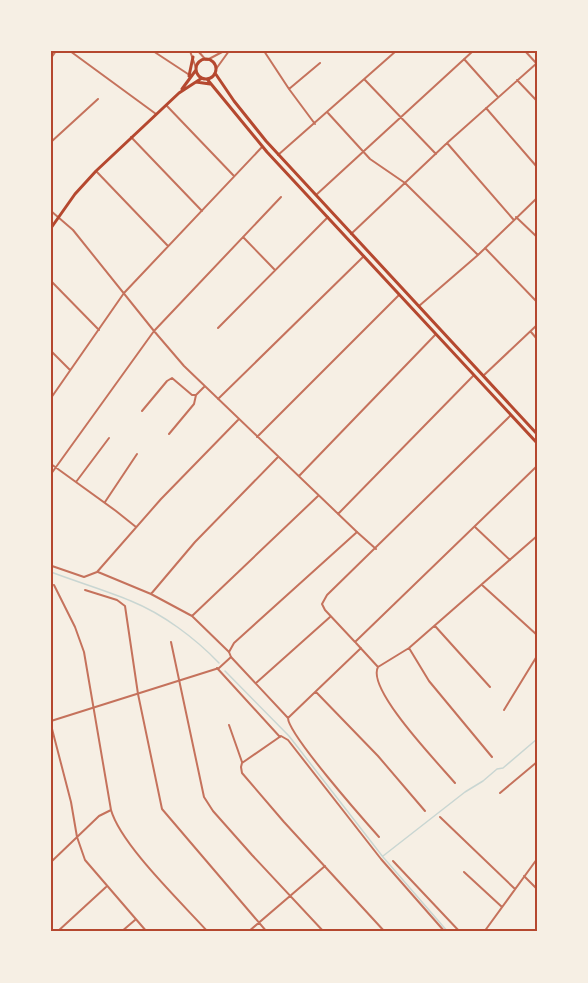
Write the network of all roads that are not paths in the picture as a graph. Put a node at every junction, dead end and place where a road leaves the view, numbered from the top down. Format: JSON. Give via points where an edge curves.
{"nodes":[{"id":1,"x":56,"y":51,"type":"edge"},
{"id":2,"x":70,"y":51,"type":"edge"},
{"id":3,"x":153,"y":51,"type":"edge"},
{"id":4,"x":190,"y":51,"type":"edge"},
{"id":5,"x":198,"y":51,"type":"edge"},
{"id":6,"x":224,"y":51,"type":"edge"},
{"id":7,"x":229,"y":51,"type":"edge"},
{"id":8,"x":264,"y":51,"type":"edge"},
{"id":9,"x":396,"y":51,"type":"edge"},
{"id":10,"x":473,"y":51,"type":"edge"},
{"id":11,"x":525,"y":51,"type":"edge"},
{"id":12,"x":193,"y":57,"type":"junction"},
{"id":13,"x":51,"y":58,"type":"edge"},
{"id":14,"x":464,"y":59,"type":"junction"},
{"id":15,"x":207,"y":60,"type":"junction"},
{"id":16,"x":320,"y":63,"type":"dead end"},
{"id":17,"x":537,"y":64,"type":"edge"},
{"id":18,"x":196,"y":68,"type":"junction"},
{"id":19,"x":215,"y":71,"type":"junction"},
{"id":20,"x":190,"y":74,"type":"junction"},
{"id":21,"x":204,"y":78,"type":"junction"},
{"id":22,"x":365,"y":80,"type":"junction"},
{"id":23,"x":517,"y":80,"type":"junction"},
{"id":24,"x":186,"y":82,"type":"junction"},
{"id":25,"x":194,"y":82,"type":"junction"},
{"id":26,"x":213,"y":86,"type":"junction"},
{"id":27,"x":289,"y":89,"type":"junction"},
{"id":28,"x":179,"y":93,"type":"junction"},
{"id":29,"x":498,"y":97,"type":"junction"},
{"id":30,"x":98,"y":99,"type":"dead end"},
{"id":31,"x":537,"y":101,"type":"edge"},
{"id":32,"x":166,"y":105,"type":"junction"},
{"id":33,"x":486,"y":108,"type":"junction"},
{"id":34,"x":328,"y":113,"type":"junction"},
{"id":35,"x":156,"y":114,"type":"junction"},
{"id":36,"x":400,"y":118,"type":"junction"},
{"id":37,"x":315,"y":124,"type":"junction"},
{"id":38,"x":131,"y":137,"type":"junction"},
{"id":39,"x":51,"y":142,"type":"edge"},
{"id":40,"x":447,"y":143,"type":"junction"},
{"id":41,"x":262,"y":147,"type":"junction"},
{"id":42,"x":362,"y":151,"type":"junction"},
{"id":43,"x":436,"y":154,"type":"junction"},
{"id":44,"x":278,"y":155,"type":"junction"},
{"id":45,"x":537,"y":167,"type":"edge"},
{"id":46,"x":96,"y":171,"type":"junction"},
{"id":47,"x":234,"y":176,"type":"junction"},
{"id":48,"x":405,"y":183,"type":"junction"},
{"id":49,"x":316,"y":195,"type":"junction"},
{"id":50,"x":280,"y":196,"type":"dead end"},
{"id":51,"x":537,"y":198,"type":"edge"},
{"id":52,"x":51,"y":211,"type":"edge"},
{"id":53,"x":202,"y":211,"type":"junction"},
{"id":54,"x":59,"y":217,"type":"junction"},
{"id":55,"x":327,"y":217,"type":"junction"},
{"id":56,"x":515,"y":218,"type":"junction"},
{"id":57,"x":51,"y":228,"type":"edge"},
{"id":58,"x":351,"y":234,"type":"junction"},
{"id":59,"x":243,"y":236,"type":"junction"},
{"id":60,"x":537,"y":237,"type":"edge"},
{"id":61,"x":168,"y":246,"type":"junction"},
{"id":62,"x":485,"y":248,"type":"junction"},
{"id":63,"x":478,"y":255,"type":"junction"},
{"id":64,"x":364,"y":256,"type":"junction"},
{"id":65,"x":274,"y":270,"type":"junction"},
{"id":66,"x":51,"y":281,"type":"edge"},
{"id":67,"x":124,"y":293,"type":"junction"},
{"id":68,"x":399,"y":295,"type":"junction"},
{"id":69,"x":537,"y":302,"type":"edge"},
{"id":70,"x":418,"y":306,"type":"junction"},
{"id":71,"x":537,"y":325,"type":"edge"},
{"id":72,"x":218,"y":328,"type":"dead end"},
{"id":73,"x":99,"y":330,"type":"junction"},
{"id":74,"x":154,"y":331,"type":"junction"},
{"id":75,"x":530,"y":332,"type":"junction"},
{"id":76,"x":436,"y":334,"type":"junction"},
{"id":77,"x":537,"y":339,"type":"edge"},
{"id":78,"x":51,"y":351,"type":"edge"},
{"id":79,"x":71,"y":371,"type":"junction"},
{"id":80,"x":474,"y":375,"type":"junction"},
{"id":81,"x":483,"y":376,"type":"junction"},
{"id":82,"x":204,"y":387,"type":"junction"},
{"id":83,"x":196,"y":395,"type":"junction"},
{"id":84,"x":51,"y":399,"type":"edge"},
{"id":85,"x":217,"y":399,"type":"junction"},
{"id":86,"x":142,"y":411,"type":"dead end"},
{"id":87,"x":511,"y":415,"type":"junction"},
{"id":88,"x":238,"y":420,"type":"junction"},
{"id":89,"x":169,"y":434,"type":"dead end"},
{"id":90,"x":537,"y":434,"type":"edge"},
{"id":91,"x":257,"y":437,"type":"junction"},
{"id":92,"x":109,"y":438,"type":"dead end"},
{"id":93,"x":537,"y":443,"type":"edge"},
{"id":94,"x":137,"y":454,"type":"dead end"},
{"id":95,"x":278,"y":457,"type":"junction"},
{"id":96,"x":51,"y":465,"type":"edge"},
{"id":97,"x":537,"y":466,"type":"edge"},
{"id":98,"x":55,"y":467,"type":"junction"},
{"id":99,"x":51,"y":474,"type":"edge"},
{"id":100,"x":299,"y":476,"type":"junction"},
{"id":101,"x":76,"y":482,"type":"junction"},
{"id":102,"x":318,"y":495,"type":"junction"},
{"id":103,"x":105,"y":502,"type":"junction"},
{"id":104,"x":338,"y":514,"type":"junction"},
{"id":105,"x":136,"y":527,"type":"junction"},
{"id":106,"x":475,"y":527,"type":"junction"},
{"id":107,"x":357,"y":532,"type":"junction"},
{"id":108,"x":537,"y":537,"type":"edge"},
{"id":109,"x":376,"y":549,"type":"junction"},
{"id":110,"x":510,"y":560,"type":"junction"},
{"id":111,"x":52,"y":566,"type":"edge"},
{"id":112,"x":97,"y":572,"type":"junction"},
{"id":113,"x":54,"y":585,"type":"dead end"},
{"id":114,"x":482,"y":585,"type":"junction"},
{"id":115,"x":85,"y":590,"type":"dead end"},
{"id":116,"x":151,"y":594,"type":"junction"},
{"id":117,"x":192,"y":616,"type":"junction"},
{"id":118,"x":330,"y":617,"type":"junction"},
{"id":119,"x":435,"y":626,"type":"junction"},
{"id":120,"x":537,"y":635,"type":"edge"},
{"id":121,"x":171,"y":642,"type":"dead end"},
{"id":122,"x":355,"y":642,"type":"junction"},
{"id":123,"x":361,"y":648,"type":"junction"},
{"id":124,"x":409,"y":648,"type":"junction"},
{"id":125,"x":229,"y":652,"type":"junction"},
{"id":126,"x":537,"y":656,"type":"edge"},
{"id":127,"x":231,"y":657,"type":"junction"},
{"id":128,"x":378,"y":667,"type":"junction"},
{"id":129,"x":218,"y":668,"type":"junction"},
{"id":130,"x":180,"y":680,"type":"junction"},
{"id":131,"x":256,"y":683,"type":"junction"},
{"id":132,"x":490,"y":687,"type":"dead end"},
{"id":133,"x":316,"y":692,"type":"junction"},
{"id":134,"x":138,"y":694,"type":"junction"},
{"id":135,"x":94,"y":707,"type":"junction"},
{"id":136,"x":504,"y":710,"type":"dead end"},
{"id":137,"x":288,"y":718,"type":"junction"},
{"id":138,"x":51,"y":723,"type":"edge"},
{"id":139,"x":229,"y":725,"type":"dead end"},
{"id":140,"x":280,"y":737,"type":"junction"},
{"id":141,"x":492,"y":757,"type":"dead end"},
{"id":142,"x":244,"y":762,"type":"junction"},
{"id":143,"x":537,"y":762,"type":"edge"},
{"id":144,"x":455,"y":783,"type":"dead end"},
{"id":145,"x":500,"y":793,"type":"dead end"},
{"id":146,"x":111,"y":810,"type":"junction"},
{"id":147,"x":425,"y":811,"type":"dead end"},
{"id":148,"x":440,"y":817,"type":"dead end"},
{"id":149,"x":77,"y":837,"type":"junction"},
{"id":150,"x":379,"y":837,"type":"dead end"},
{"id":151,"x":537,"y":859,"type":"edge"},
{"id":152,"x":393,"y":861,"type":"dead end"},
{"id":153,"x":51,"y":862,"type":"edge"},
{"id":154,"x":325,"y":866,"type":"junction"},
{"id":155,"x":464,"y":872,"type":"dead end"},
{"id":156,"x":524,"y":876,"type":"junction"},
{"id":157,"x":107,"y":886,"type":"junction"},
{"id":158,"x":515,"y":889,"type":"junction"},
{"id":159,"x":537,"y":889,"type":"edge"},
{"id":160,"x":289,"y":896,"type":"junction"},
{"id":161,"x":502,"y":908,"type":"junction"},
{"id":162,"x":136,"y":919,"type":"junction"},
{"id":163,"x":258,"y":922,"type":"junction"},
{"id":164,"x":488,"y":927,"type":"junction"},
{"id":165,"x":57,"y":932,"type":"edge"},
{"id":166,"x":121,"y":932,"type":"edge"},
{"id":167,"x":147,"y":932,"type":"edge"},
{"id":168,"x":208,"y":932,"type":"edge"},
{"id":169,"x":248,"y":932,"type":"edge"},
{"id":170,"x":267,"y":932,"type":"edge"},
{"id":171,"x":324,"y":932,"type":"edge"},
{"id":172,"x":385,"y":932,"type":"edge"},
{"id":173,"x":445,"y":932,"type":"edge"},
{"id":174,"x":460,"y":932,"type":"edge"},
{"id":175,"x":484,"y":932,"type":"edge"},
{"id":176,"x":493,"y":932,"type":"edge"}],
"edges":[{"from":1,"to":13,"type":"street"},
{"from":2,"to":35,"type":"street"},
{"from":3,"to":20,"type":"street"},
{"from":4,"to":12,"type":"street"},
{"from":5,"to":15,"type":"street"},
{"from":6,"to":15,"type":"street"},
{"from":7,"to":19,"type":"street"},
{"from":8,"to":27,"type":"street"},
{"from":9,"to":22,"type":"street"},
{"from":10,"to":14,"type":"street"},
{"from":11,"to":17,"type":"street"},
{"from":12,"to":18,"type":"street"},
{"from":12,"to":20,"type":"main road"},
{"from":14,"to":29,"type":"street"},
{"from":14,"to":36,"type":"street"},
{"from":15,"to":18,"type":"main road"},
{"from":15,"to":19,"type":"main road","via":[[213,62]]},
{"from":16,"to":27,"type":"street"},
{"from":17,"to":23,"type":"street"},
{"from":18,"to":21,"type":"main road"},
{"from":18,"to":24,"type":"main road"},
{"from":19,"to":21,"type":"main road","via":[[212,77]]},
{"from":19,"to":44,"type":"main road"},
{"from":20,"to":24,"type":"main road"},
{"from":21,"to":25,"type":"main road"},
{"from":21,"to":26,"type":"main road"},
{"from":22,"to":34,"type":"street"},
{"from":22,"to":36,"type":"street"},
{"from":23,"to":29,"type":"street"},
{"from":23,"to":31,"type":"street"},
{"from":24,"to":28,"type":"main road"},
{"from":25,"to":26,"type":"main road"},
{"from":25,"to":28,"type":"main road"},
{"from":26,"to":41,"type":"main road"},
{"from":27,"to":37,"type":"street"},
{"from":28,"to":32,"type":"main road"},
{"from":29,"to":33,"type":"street"},
{"from":30,"to":39,"type":"street"},
{"from":32,"to":35,"type":"main road"},
{"from":32,"to":47,"type":"street"},
{"from":33,"to":40,"type":"street"},
{"from":33,"to":45,"type":"street"},
{"from":34,"to":37,"type":"street"},
{"from":34,"to":42,"type":"street"},
{"from":35,"to":38,"type":"main road"},
{"from":36,"to":42,"type":"street"},
{"from":36,"to":43,"type":"street"},
{"from":37,"to":44,"type":"street"},
{"from":38,"to":46,"type":"main road"},
{"from":38,"to":53,"type":"street"},
{"from":40,"to":43,"type":"street"},
{"from":40,"to":56,"type":"street"},
{"from":41,"to":47,"type":"street"},
{"from":41,"to":55,"type":"main road"},
{"from":42,"to":48,"type":"street"},
{"from":42,"to":49,"type":"street"},
{"from":43,"to":48,"type":"street"},
{"from":44,"to":49,"type":"main road"},
{"from":46,"to":54,"type":"main road"},
{"from":46,"to":61,"type":"street"},
{"from":47,"to":53,"type":"street"},
{"from":48,"to":58,"type":"street"},
{"from":48,"to":63,"type":"street"},
{"from":49,"to":58,"type":"main road"},
{"from":50,"to":59,"type":"street"},
{"from":51,"to":56,"type":"street"},
{"from":52,"to":54,"type":"street"},
{"from":53,"to":61,"type":"street"},
{"from":54,"to":57,"type":"main road"},
{"from":54,"to":67,"type":"street"},
{"from":55,"to":64,"type":"main road"},
{"from":55,"to":65,"type":"street"},
{"from":56,"to":60,"type":"street"},
{"from":56,"to":62,"type":"street"},
{"from":58,"to":70,"type":"main road"},
{"from":59,"to":65,"type":"street"},
{"from":59,"to":74,"type":"street"},
{"from":61,"to":67,"type":"street"},
{"from":62,"to":63,"type":"street"},
{"from":62,"to":69,"type":"street"},
{"from":63,"to":70,"type":"street"},
{"from":64,"to":68,"type":"main road"},
{"from":64,"to":85,"type":"street"},
{"from":65,"to":72,"type":"street"},
{"from":66,"to":73,"type":"street"},
{"from":67,"to":73,"type":"street"},
{"from":67,"to":74,"type":"street"},
{"from":68,"to":76,"type":"main road"},
{"from":68,"to":91,"type":"street"},
{"from":70,"to":81,"type":"main road"},
{"from":71,"to":75,"type":"street"},
{"from":73,"to":79,"type":"street"},
{"from":74,"to":82,"type":"street"},
{"from":74,"to":98,"type":"street"},
{"from":75,"to":77,"type":"street"},
{"from":75,"to":81,"type":"street"},
{"from":76,"to":80,"type":"main road"},
{"from":76,"to":100,"type":"street"},
{"from":78,"to":79,"type":"street"},
{"from":79,"to":84,"type":"street"},
{"from":80,"to":87,"type":"main road"},
{"from":80,"to":104,"type":"street"},
{"from":81,"to":90,"type":"main road"},
{"from":82,"to":83,"type":"street"},
{"from":82,"to":85,"type":"street"},
{"from":83,"to":86,"type":"street","via":[[172,378]]},
{"from":83,"to":89,"type":"street","via":[[194,404]]},
{"from":85,"to":88,"type":"street"},
{"from":87,"to":93,"type":"main road"},
{"from":87,"to":109,"type":"street"},
{"from":88,"to":91,"type":"street"},
{"from":88,"to":105,"type":"street"},
{"from":91,"to":95,"type":"street"},
{"from":92,"to":101,"type":"street"},
{"from":94,"to":103,"type":"street"},
{"from":95,"to":100,"type":"street"},
{"from":95,"to":116,"type":"street","via":[[195,542]]},
{"from":96,"to":98,"type":"street"},
{"from":97,"to":106,"type":"street"},
{"from":98,"to":99,"type":"street"},
{"from":98,"to":101,"type":"street"},
{"from":100,"to":102,"type":"street"},
{"from":101,"to":103,"type":"street"},
{"from":102,"to":104,"type":"street"},
{"from":102,"to":117,"type":"street"},
{"from":103,"to":105,"type":"street"},
{"from":104,"to":107,"type":"street"},
{"from":105,"to":112,"type":"street"},
{"from":106,"to":110,"type":"street"},
{"from":106,"to":122,"type":"street"},
{"from":107,"to":109,"type":"street"},
{"from":107,"to":125,"type":"street","via":[[234,643]]},
{"from":108,"to":110,"type":"street"},
{"from":109,"to":118,"type":"street","via":[[324,600],[323,607]]},
{"from":110,"to":114,"type":"street"},
{"from":111,"to":112,"type":"street","via":[[84,577]]},
{"from":112,"to":116,"type":"street"},
{"from":113,"to":135,"type":"street","via":[[84,652]]},
{"from":114,"to":119,"type":"street"},
{"from":114,"to":120,"type":"street"},
{"from":115,"to":134,"type":"street","via":[[125,606]]},
{"from":116,"to":117,"type":"street"},
{"from":117,"to":125,"type":"street"},
{"from":118,"to":122,"type":"street"},
{"from":118,"to":131,"type":"street"},
{"from":119,"to":124,"type":"street"},
{"from":119,"to":132,"type":"street"},
{"from":121,"to":130,"type":"street"},
{"from":122,"to":123,"type":"street"},
{"from":123,"to":128,"type":"street"},
{"from":123,"to":133,"type":"street"},
{"from":124,"to":128,"type":"street"},
{"from":124,"to":141,"type":"street","via":[[429,681]]},
{"from":125,"to":127,"type":"street"},
{"from":126,"to":136,"type":"street"},
{"from":127,"to":129,"type":"street"},
{"from":127,"to":131,"type":"street"},
{"from":128,"to":144,"type":"street","via":[[378,682],[393,708]]},
{"from":129,"to":130,"type":"street"},
{"from":129,"to":140,"type":"street"},
{"from":130,"to":134,"type":"street"},
{"from":130,"to":160,"type":"street","via":[[204,797]]},
{"from":131,"to":137,"type":"street"},
{"from":133,"to":137,"type":"street"},
{"from":133,"to":147,"type":"street"},
{"from":134,"to":135,"type":"street"},
{"from":134,"to":163,"type":"street","via":[[162,809]]},
{"from":135,"to":138,"type":"street"},
{"from":135,"to":146,"type":"street"},
{"from":137,"to":150,"type":"street","via":[[290,728]]},
{"from":138,"to":149,"type":"street"},
{"from":139,"to":142,"type":"street"},
{"from":140,"to":142,"type":"street"},
{"from":140,"to":173,"type":"street","via":[[290,742],[381,859]]},
{"from":142,"to":154,"type":"street","via":[[242,773]]},
{"from":143,"to":145,"type":"street"},
{"from":146,"to":149,"type":"street"},
{"from":146,"to":168,"type":"street","via":[[116,825],[140,856]]},
{"from":148,"to":158,"type":"street"},
{"from":149,"to":153,"type":"street"},
{"from":149,"to":157,"type":"street","via":[[85,860]]},
{"from":151,"to":156,"type":"street"},
{"from":152,"to":174,"type":"street"},
{"from":154,"to":160,"type":"street"},
{"from":154,"to":172,"type":"street"},
{"from":155,"to":161,"type":"street"},
{"from":156,"to":158,"type":"street"},
{"from":156,"to":159,"type":"street"},
{"from":157,"to":162,"type":"street"},
{"from":157,"to":165,"type":"street"},
{"from":158,"to":161,"type":"street"},
{"from":160,"to":163,"type":"street"},
{"from":160,"to":171,"type":"street"},
{"from":161,"to":164,"type":"street"},
{"from":162,"to":166,"type":"street"},
{"from":162,"to":167,"type":"street"},
{"from":163,"to":169,"type":"street"},
{"from":163,"to":170,"type":"street"},
{"from":164,"to":175,"type":"street"},
{"from":164,"to":176,"type":"street"}]}
